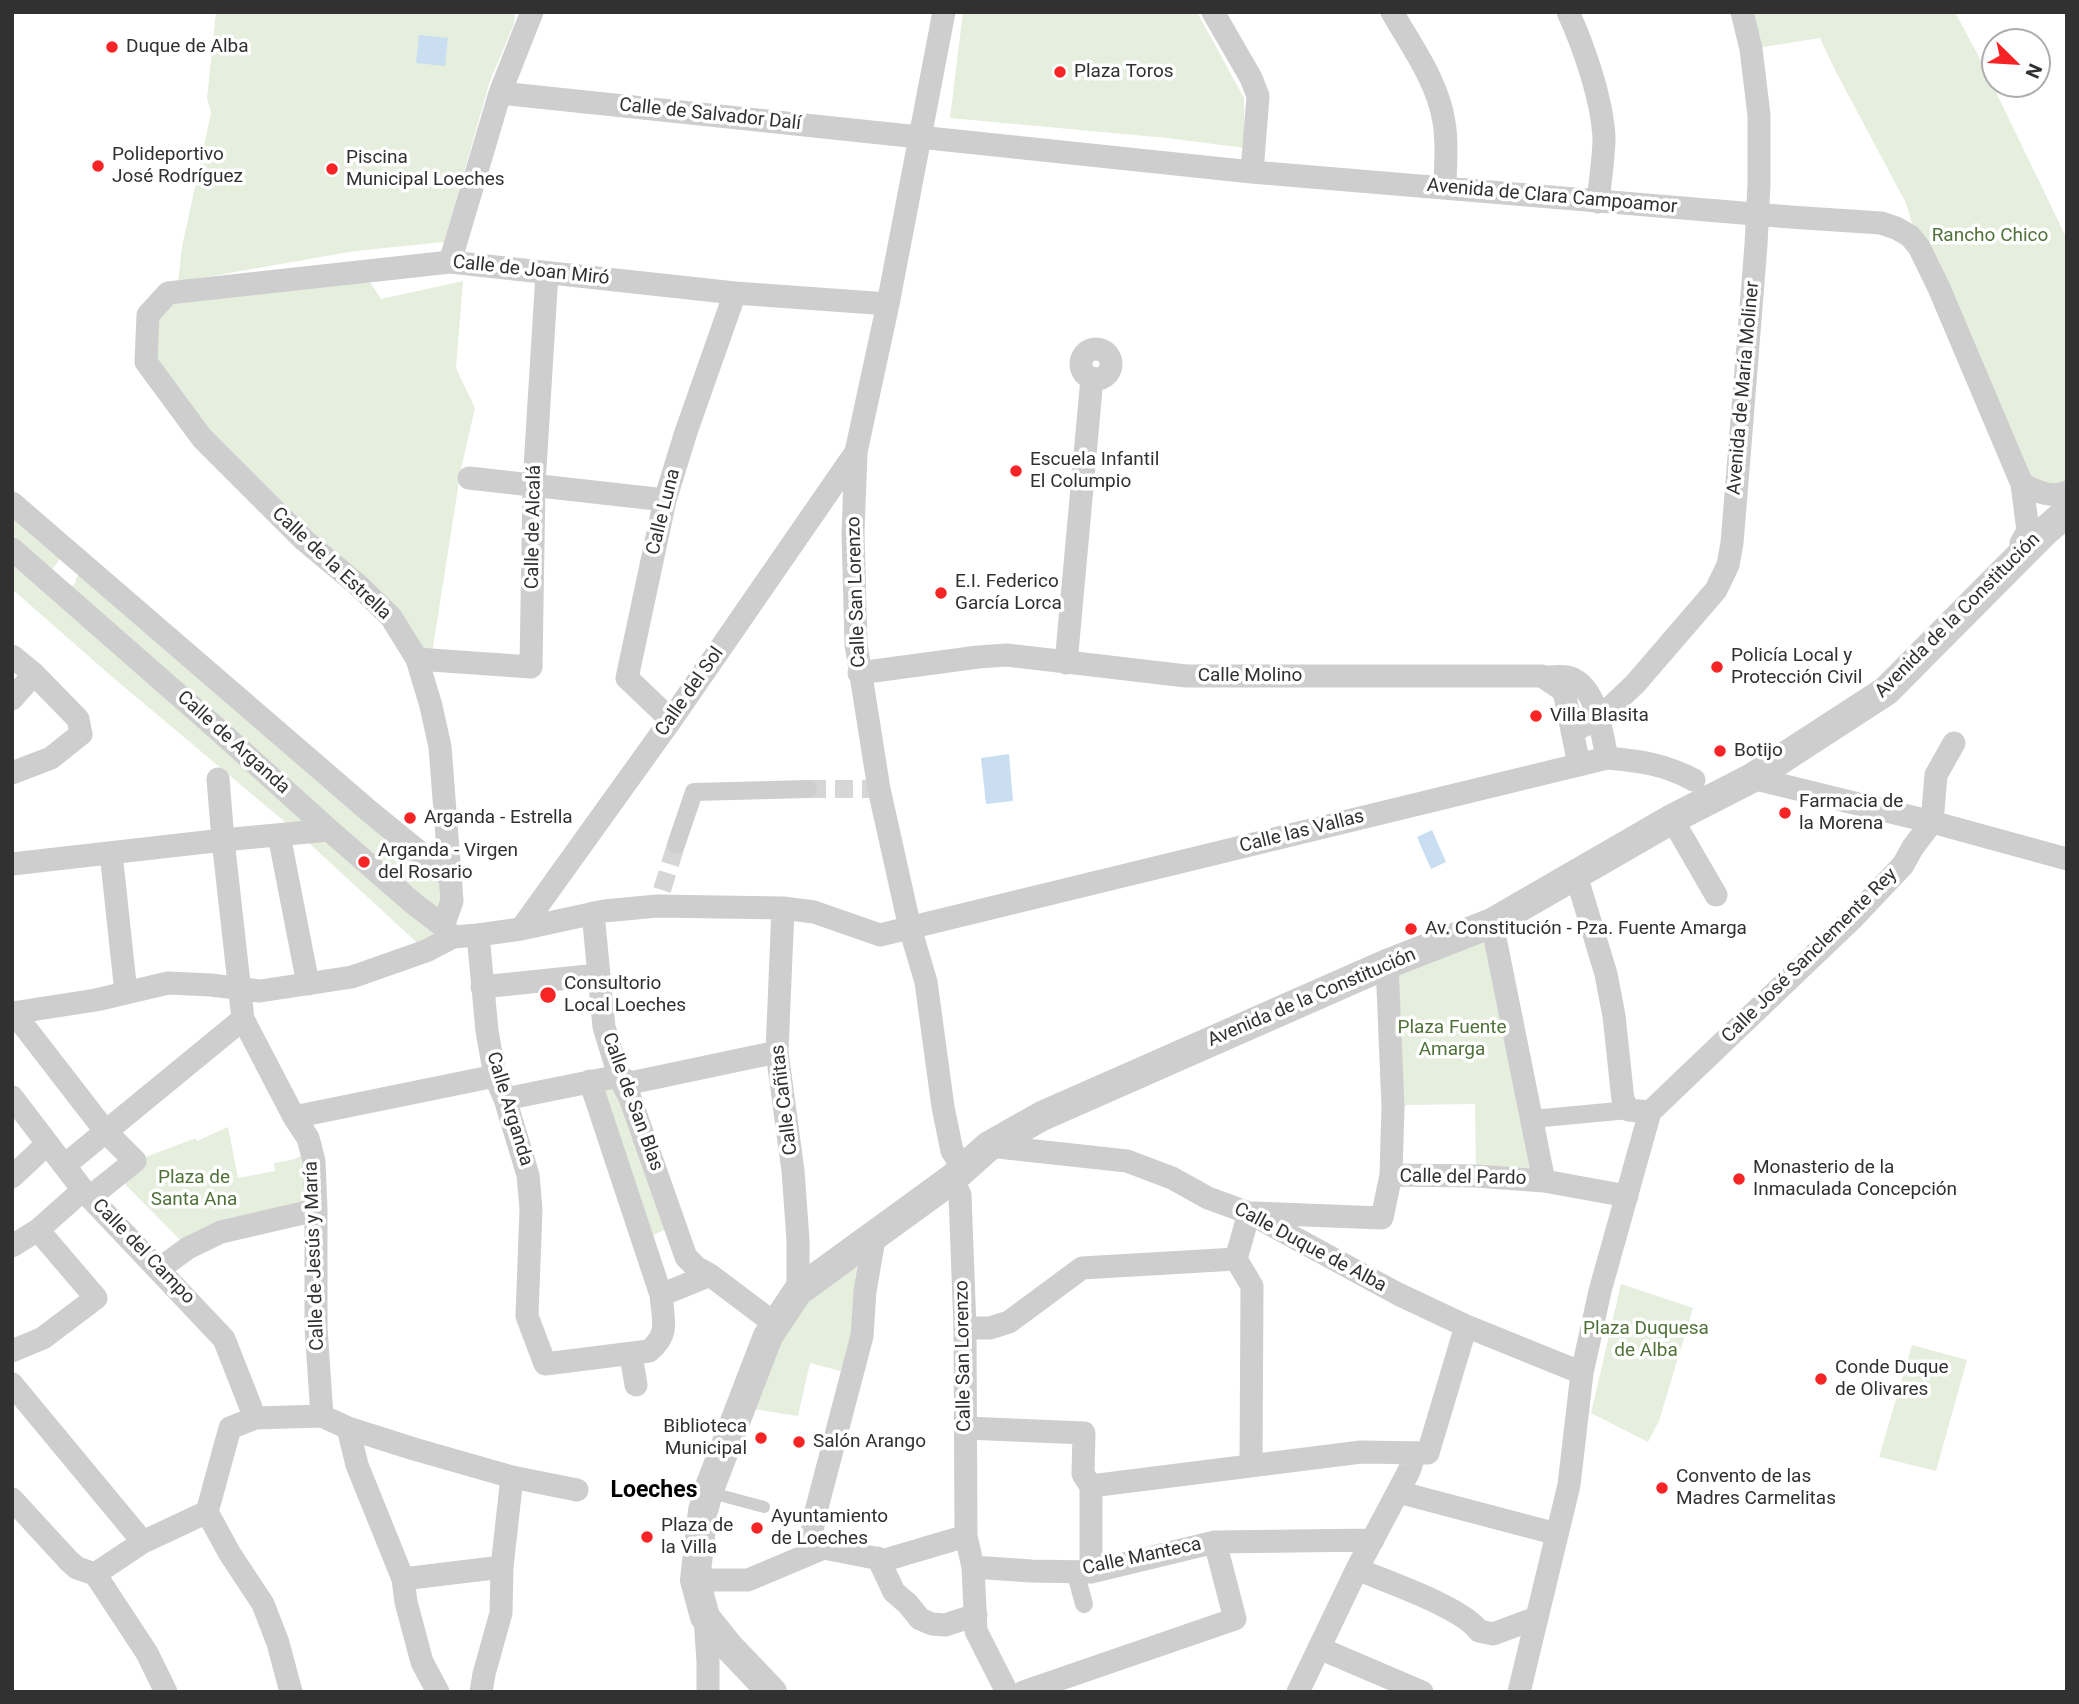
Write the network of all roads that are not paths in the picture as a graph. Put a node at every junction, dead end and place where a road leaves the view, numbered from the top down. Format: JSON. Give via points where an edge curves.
{"nodes":[{"id":1,"x":532,"y":12,"type":"edge"},
{"id":2,"x":944,"y":12,"type":"edge"},
{"id":3,"x":1213,"y":12,"type":"edge"},
{"id":4,"x":1392,"y":12,"type":"edge"},
{"id":5,"x":1568,"y":12,"type":"edge"},
{"id":6,"x":1742,"y":12,"type":"edge"},
{"id":7,"x":500,"y":93,"type":"junction"},
{"id":8,"x":921,"y":138,"type":"junction"},
{"id":9,"x":1252,"y":172,"type":"junction"},
{"id":10,"x":1445,"y":188,"type":"junction"},
{"id":11,"x":1598,"y":202,"type":"junction"},
{"id":12,"x":1757,"y":214,"type":"junction"},
{"id":13,"x":450,"y":262,"type":"junction"},
{"id":14,"x":547,"y":272,"type":"junction"},
{"id":15,"x":735,"y":293,"type":"junction"},
{"id":16,"x":888,"y":304,"type":"junction"},
{"id":17,"x":146,"y":362,"type":"joint"},
{"id":18,"x":1092,"y":378,"type":"dead end"},
{"id":19,"x":856,"y":452,"type":"junction"},
{"id":20,"x":470,"y":478,"type":"dead end"},
{"id":21,"x":534,"y":484,"type":"junction"},
{"id":22,"x":2022,"y":484,"type":"junction"},
{"id":23,"x":665,"y":500,"type":"junction"},
{"id":24,"x":12,"y":503,"type":"edge"},
{"id":25,"x":2066,"y":506,"type":"edge"},
{"id":26,"x":2021,"y":543,"type":"junction"},
{"id":27,"x":12,"y":549,"type":"edge"},
{"id":28,"x":74,"y":556,"type":"junction"},
{"id":29,"x":51,"y":583,"type":"junction"},
{"id":30,"x":12,"y":656,"type":"edge"},
{"id":31,"x":417,"y":659,"type":"junction"},
{"id":32,"x":1066,"y":663,"type":"junction"},
{"id":33,"x":859,"y":673,"type":"junction"},
{"id":34,"x":34,"y":674,"type":"junction"},
{"id":35,"x":1542,"y":676,"type":"junction"},
{"id":36,"x":12,"y":699,"type":"edge"},
{"id":37,"x":1870,"y":703,"type":"junction"},
{"id":38,"x":1599,"y":718,"type":"junction"},
{"id":39,"x":671,"y":720,"type":"junction"},
{"id":40,"x":1573,"y":731,"type":"junction"},
{"id":41,"x":1954,"y":743,"type":"dead end"},
{"id":42,"x":1607,"y":758,"type":"junction"},
{"id":43,"x":1579,"y":765,"type":"junction"},
{"id":44,"x":12,"y":773,"type":"edge"},
{"id":45,"x":1752,"y":778,"type":"junction"},
{"id":46,"x":218,"y":779,"type":"dead end"},
{"id":47,"x":808,"y":789,"type":"tunnel mouth"},
{"id":48,"x":1695,"y":800,"type":"junction"},
{"id":49,"x":1932,"y":821,"type":"junction"},
{"id":50,"x":329,"y":830,"type":"junction"},
{"id":51,"x":279,"y":835,"type":"junction"},
{"id":52,"x":223,"y":839,"type":"junction"},
{"id":53,"x":676,"y":845,"type":"tunnel mouth"},
{"id":54,"x":111,"y":853,"type":"junction"},
{"id":55,"x":2067,"y":859,"type":"edge"},
{"id":56,"x":12,"y":864,"type":"edge"},
{"id":57,"x":1576,"y":875,"type":"junction"},
{"id":58,"x":451,"y":878,"type":"junction"},
{"id":59,"x":1716,"y":895,"type":"dead end"},
{"id":60,"x":783,"y":908,"type":"junction"},
{"id":61,"x":593,"y":913,"type":"junction"},
{"id":62,"x":1492,"y":923,"type":"junction"},
{"id":63,"x":910,"y":928,"type":"junction"},
{"id":64,"x":521,"y":929,"type":"junction"},
{"id":65,"x":448,"y":931,"type":"junction"},
{"id":66,"x":478,"y":935,"type":"junction"},
{"id":67,"x":1387,"y":964,"type":"junction"},
{"id":68,"x":598,"y":975,"type":"junction"},
{"id":69,"x":308,"y":984,"type":"junction"},
{"id":70,"x":482,"y":987,"type":"junction"},
{"id":71,"x":238,"y":989,"type":"junction"},
{"id":72,"x":126,"y":993,"type":"junction"},
{"id":73,"x":13,"y":1013,"type":"edge"},
{"id":74,"x":243,"y":1020,"type":"junction"},
{"id":75,"x":777,"y":1052,"type":"junction"},
{"id":76,"x":495,"y":1076,"type":"junction"},
{"id":77,"x":619,"y":1076,"type":"junction"},
{"id":78,"x":590,"y":1081,"type":"junction"},
{"id":79,"x":12,"y":1097,"type":"edge"},
{"id":80,"x":505,"y":1099,"type":"junction"},
{"id":81,"x":1640,"y":1111,"type":"junction"},
{"id":82,"x":294,"y":1117,"type":"junction"},
{"id":83,"x":1532,"y":1119,"type":"junction"},
{"id":84,"x":106,"y":1132,"type":"junction"},
{"id":85,"x":47,"y":1144,"type":"junction"},
{"id":86,"x":989,"y":1146,"type":"junction"},
{"id":87,"x":65,"y":1165,"type":"junction"},
{"id":88,"x":958,"y":1174,"type":"junction"},
{"id":89,"x":1391,"y":1175,"type":"junction"},
{"id":90,"x":12,"y":1177,"type":"edge"},
{"id":91,"x":1544,"y":1181,"type":"junction"},
{"id":92,"x":87,"y":1193,"type":"junction"},
{"id":93,"x":1627,"y":1196,"type":"junction"},
{"id":94,"x":316,"y":1210,"type":"junction"},
{"id":95,"x":1249,"y":1213,"type":"junction"},
{"id":96,"x":675,"y":1226,"type":"junction"},
{"id":97,"x":38,"y":1230,"type":"junction"},
{"id":98,"x":875,"y":1234,"type":"junction"},
{"id":99,"x":643,"y":1239,"type":"junction"},
{"id":100,"x":12,"y":1246,"type":"edge"},
{"id":101,"x":1236,"y":1259,"type":"junction"},
{"id":102,"x":159,"y":1269,"type":"junction"},
{"id":103,"x":710,"y":1275,"type":"junction"},
{"id":104,"x":798,"y":1291,"type":"junction"},
{"id":105,"x":661,"y":1295,"type":"junction"},
{"id":106,"x":775,"y":1324,"type":"junction"},
{"id":107,"x":1466,"y":1326,"type":"junction"},
{"id":108,"x":965,"y":1328,"type":"junction"},
{"id":109,"x":12,"y":1351,"type":"edge"},
{"id":110,"x":631,"y":1355,"type":"junction"},
{"id":111,"x":1582,"y":1374,"type":"junction"},
{"id":112,"x":12,"y":1384,"type":"edge"},
{"id":113,"x":636,"y":1385,"type":"dead end"},
{"id":114,"x":322,"y":1416,"type":"junction"},
{"id":115,"x":255,"y":1418,"type":"junction"},
{"id":116,"x":348,"y":1428,"type":"junction"},
{"id":117,"x":966,"y":1428,"type":"junction"},
{"id":118,"x":1421,"y":1453,"type":"junction"},
{"id":119,"x":1251,"y":1466,"type":"junction"},
{"id":120,"x":512,"y":1477,"type":"junction"},
{"id":121,"x":1091,"y":1486,"type":"junction"},
{"id":122,"x":577,"y":1490,"type":"dead end"},
{"id":123,"x":708,"y":1492,"type":"junction"},
{"id":124,"x":1398,"y":1492,"type":"junction"},
{"id":125,"x":12,"y":1499,"type":"edge"},
{"id":126,"x":764,"y":1507,"type":"dead end"},
{"id":127,"x":207,"y":1513,"type":"junction"},
{"id":128,"x":1557,"y":1534,"type":"junction"},
{"id":129,"x":966,"y":1536,"type":"junction"},
{"id":130,"x":1373,"y":1540,"type":"junction"},
{"id":131,"x":143,"y":1542,"type":"junction"},
{"id":132,"x":1215,"y":1542,"type":"junction"},
{"id":133,"x":808,"y":1554,"type":"junction"},
{"id":134,"x":878,"y":1558,"type":"junction"},
{"id":135,"x":502,"y":1567,"type":"junction"},
{"id":136,"x":973,"y":1567,"type":"junction"},
{"id":137,"x":1357,"y":1569,"type":"junction"},
{"id":138,"x":1083,"y":1572,"type":"junction"},
{"id":139,"x":95,"y":1574,"type":"junction"},
{"id":140,"x":403,"y":1579,"type":"junction"},
{"id":141,"x":695,"y":1580,"type":"junction"},
{"id":142,"x":1084,"y":1604,"type":"dead end"},
{"id":143,"x":976,"y":1615,"type":"junction"},
{"id":144,"x":705,"y":1617,"type":"junction"},
{"id":145,"x":1536,"y":1618,"type":"junction"},
{"id":146,"x":1319,"y":1648,"type":"junction"},
{"id":147,"x":166,"y":1692,"type":"edge"},
{"id":148,"x":291,"y":1692,"type":"edge"},
{"id":149,"x":438,"y":1692,"type":"edge"},
{"id":150,"x":481,"y":1692,"type":"edge"},
{"id":151,"x":708,"y":1692,"type":"edge"},
{"id":152,"x":772,"y":1692,"type":"edge"},
{"id":153,"x":1007,"y":1692,"type":"edge"},
{"id":154,"x":1023,"y":1692,"type":"edge"},
{"id":155,"x":1298,"y":1692,"type":"edge"},
{"id":156,"x":1422,"y":1692,"type":"edge"},
{"id":157,"x":1519,"y":1692,"type":"edge"}],
"edges":[{"from":1,"to":7,"type":"street"},
{"from":2,"to":8,"type":"street","name":"Calle San Lorenzo"},
{"from":3,"to":9,"type":"street","via":[[1258,96]]},
{"from":4,"to":10,"type":"street","via":[[1432,82],[1444,121]]},
{"from":5,"to":11,"type":"street","via":[[1594,84],[1604,135]]},
{"from":6,"to":12,"type":"street","name":"Avenida de María Moliner","via":[[1759,115]]},
{"from":7,"to":8,"type":"street","name":"Calle de Salvador Dalí"},
{"from":7,"to":13,"type":"street"},
{"from":8,"to":9,"type":"street","name":"Avenida de Clara Campoamor"},
{"from":8,"to":16,"type":"street","name":"Calle San Lorenzo"},
{"from":9,"to":10,"type":"street","name":"Avenida de Clara Campoamor"},
{"from":10,"to":11,"type":"street","name":"Avenida de Clara Campoamor"},
{"from":11,"to":12,"type":"street","name":"Avenida de Clara Campoamor"},
{"from":12,"to":22,"type":"street","name":"Avenida de Clara Campoamor","via":[[1881,223],[1910,236],[1939,288]]},
{"from":12,"to":38,"type":"street","name":"Avenida de María Moliner","via":[[1728,565],[1716,590],[1635,684]]},
{"from":13,"to":14,"type":"street","name":"Calle de Joan Miró"},
{"from":13,"to":17,"type":"street","name":"Calle de Joan Miró","via":[[168,293],[148,315]]},
{"from":14,"to":15,"type":"street","name":"Calle de Joan Miró"},
{"from":14,"to":21,"type":"street","name":"Calle de Alcalá"},
{"from":15,"to":16,"type":"street","name":"Calle de Joan Miró"},
{"from":15,"to":23,"type":"street","name":"Calle Luna"},
{"from":16,"to":19,"type":"street","name":"Calle San Lorenzo"},
{"from":17,"to":31,"type":"street","name":"Calle de la Estrella","via":[[202,438],[304,540],[391,617]]},
{"from":18,"to":32,"type":"street"},
{"from":19,"to":33,"type":"street","name":"Calle San Lorenzo","via":[[853,533]]},
{"from":19,"to":39,"type":"street","name":"Calle del Sol"},
{"from":20,"to":21,"type":"street"},
{"from":21,"to":23,"type":"street"},
{"from":21,"to":31,"type":"street","name":"Calle de Alcalá","via":[[531,667]]},
{"from":22,"to":25,"type":"street","via":[[2057,496]]},
{"from":22,"to":26,"type":"street","name":"Avenida de Clara Campoamor","via":[[2028,531]]},
{"from":23,"to":39,"type":"street","name":"Calle Luna","via":[[627,678]]},
{"from":24,"to":28,"type":"street","name":"Calle de Arganda"},
{"from":25,"to":26,"type":"lane"},
{"from":25,"to":37,"type":"street","name":"Avenida de la Constitución"},
{"from":26,"to":37,"type":"lane","via":[[1896,663]]},
{"from":27,"to":29,"type":"street","name":"Calle de Arganda"},
{"from":28,"to":29,"type":"street"},
{"from":28,"to":58,"type":"street","name":"Calle de Arganda"},
{"from":29,"to":50,"type":"street","name":"Calle de Arganda"},
{"from":30,"to":34,"type":"street"},
{"from":31,"to":58,"type":"street","name":"Calle de la Estrella","via":[[440,747]]},
{"from":32,"to":33,"type":"street","name":"Calle Molino","via":[[1007,655]]},
{"from":32,"to":35,"type":"street","name":"Calle Molino","via":[[1186,676]]},
{"from":33,"to":63,"type":"street","name":"Calle San Lorenzo"},
{"from":34,"to":36,"type":"street"},
{"from":34,"to":44,"type":"street","via":[[78,719],[81,734],[51,758]]},
{"from":35,"to":38,"type":"street","name":"Calle Molino","via":[[1569,677],[1580,684]]},
{"from":35,"to":40,"type":"street","via":[[1564,691]]},
{"from":37,"to":45,"type":"street","name":"Avenida de la Constitución"},
{"from":38,"to":40,"type":"street","name":"Avenida de María Moliner"},
{"from":38,"to":42,"type":"street","name":"Calle Molino"},
{"from":39,"to":64,"type":"street","name":"Calle del Sol"},
{"from":40,"to":43,"type":"street"},
{"from":41,"to":49,"type":"street","name":"Calle José Sanclemente Rey","via":[[1936,775]]},
{"from":42,"to":43,"type":"street","name":"Calle las Vallas"},
{"from":42,"to":48,"type":"street","name":"Calle las Vallas","via":[[1650,762],[1678,771]]},
{"from":43,"to":63,"type":"street","name":"Calle las Vallas"},
{"from":45,"to":48,"type":"street","name":"Avenida de la Constitución"},
{"from":45,"to":49,"type":"street"},
{"from":46,"to":52,"type":"street","name":"Calle de Jesús y María"},
{"from":47,"to":53,"type":"street","via":[[694,792]]},
{"from":48,"to":57,"type":"street","name":"Avenida de la Constitución"},
{"from":48,"to":59,"type":"street"},
{"from":49,"to":55,"type":"street"},
{"from":49,"to":81,"type":"street","name":"Calle José Sanclemente Rey","via":[[1903,865],[1851,920]]},
{"from":50,"to":51,"type":"street"},
{"from":50,"to":65,"type":"street","name":"Calle de Arganda"},
{"from":51,"to":52,"type":"street"},
{"from":51,"to":69,"type":"street"},
{"from":52,"to":54,"type":"street"},
{"from":52,"to":71,"type":"street","name":"Calle de Jesús y María"},
{"from":54,"to":56,"type":"street"},
{"from":54,"to":72,"type":"street"},
{"from":57,"to":62,"type":"street","name":"Avenida de la Constitución"},
{"from":57,"to":81,"type":"street","via":[[1606,974],[1623,1100]]},
{"from":58,"to":65,"type":"street","name":"Calle de la Estrella"},
{"from":60,"to":61,"type":"street","name":"Calle las Vallas","via":[[659,898]]},
{"from":60,"to":63,"type":"street","name":"Calle las Vallas","via":[[814,912],[880,935]]},
{"from":60,"to":75,"type":"street","name":"Calle Cañitas"},
{"from":61,"to":64,"type":"street","name":"Calle las Vallas"},
{"from":61,"to":68,"type":"street","name":"Calle de San Blas"},
{"from":62,"to":67,"type":"street","name":"Avenida de la Constitución"},
{"from":62,"to":83,"type":"street"},
{"from":63,"to":88,"type":"street","name":"Calle San Lorenzo","via":[[926,982],[943,1107]]},
{"from":64,"to":66,"type":"street","name":"Calle las Vallas"},
{"from":65,"to":66,"type":"street","name":"Calle las Vallas"},
{"from":65,"to":69,"type":"street","via":[[426,951],[352,977]]},
{"from":66,"to":70,"type":"street","name":"Calle Arganda"},
{"from":67,"to":86,"type":"street","name":"Avenida de la Constitución","via":[[1042,1116]]},
{"from":67,"to":89,"type":"street"},
{"from":68,"to":70,"type":"street"},
{"from":68,"to":77,"type":"street","name":"Calle de San Blas","via":[[604,1027]]},
{"from":69,"to":71,"type":"street","via":[[260,991]]},
{"from":70,"to":76,"type":"street","name":"Calle Arganda"},
{"from":71,"to":72,"type":"street","via":[[168,983]]},
{"from":71,"to":74,"type":"street","name":"Calle de Jesús y María"},
{"from":72,"to":73,"type":"street"},
{"from":73,"to":84,"type":"street"},
{"from":74,"to":82,"type":"street","name":"Calle de Jesús y María"},
{"from":74,"to":84,"type":"street"},
{"from":75,"to":77,"type":"street","via":[[630,1083]]},
{"from":75,"to":104,"type":"street","name":"Calle Cañitas","via":[[793,1171]]},
{"from":76,"to":80,"type":"street","name":"Calle Arganda"},
{"from":76,"to":82,"type":"street"},
{"from":77,"to":78,"type":"street"},
{"from":77,"to":96,"type":"street","name":"Calle de San Blas"},
{"from":78,"to":80,"type":"street"},
{"from":78,"to":99,"type":"street","name":"Calle de San Blas"},
{"from":79,"to":85,"type":"street","name":"Calle del Campo"},
{"from":80,"to":110,"type":"street","name":"Calle Arganda","via":[[528,1175],[527,1316],[545,1364]]},
{"from":81,"to":83,"type":"street"},
{"from":81,"to":93,"type":"street"},
{"from":82,"to":94,"type":"street","name":"Calle de Jesús y María","via":[[308,1138],[314,1161]]},
{"from":83,"to":91,"type":"street"},
{"from":84,"to":87,"type":"street"},
{"from":84,"to":92,"type":"street","via":[[135,1161]]},
{"from":85,"to":87,"type":"street","name":"Calle del Campo"},
{"from":85,"to":90,"type":"street"},
{"from":86,"to":88,"type":"street","name":"Avenida de la Constitución"},
{"from":86,"to":95,"type":"street","name":"Calle Duque de Alba","via":[[1127,1161]]},
{"from":87,"to":92,"type":"street","name":"Calle del Campo"},
{"from":88,"to":98,"type":"street","name":"Avenida de la Constitución"},
{"from":88,"to":108,"type":"street","name":"Calle San Lorenzo"},
{"from":89,"to":91,"type":"street","name":"Calle del Pardo"},
{"from":89,"to":95,"type":"street","name":"Calle del Pardo","via":[[1382,1218]]},
{"from":91,"to":93,"type":"street","name":"Calle del Pardo"},
{"from":92,"to":97,"type":"street"},
{"from":92,"to":102,"type":"street","name":"Calle del Campo"},
{"from":93,"to":111,"type":"street"},
{"from":94,"to":102,"type":"street","via":[[221,1232]]},
{"from":94,"to":114,"type":"street","name":"Calle de Jesús y María"},
{"from":95,"to":101,"type":"street"},
{"from":95,"to":107,"type":"street","name":"Calle Duque de Alba"},
{"from":96,"to":99,"type":"street"},
{"from":96,"to":103,"type":"street","name":"Calle de San Blas","via":[[686,1257]]},
{"from":97,"to":100,"type":"street"},
{"from":97,"to":109,"type":"street","via":[[96,1298],[43,1338]]},
{"from":98,"to":104,"type":"street","name":"Avenida de la Constitución"},
{"from":98,"to":133,"type":"street","via":[[864,1291],[862,1336]]},
{"from":99,"to":105,"type":"street","name":"Calle de San Blas"},
{"from":101,"to":108,"type":"street","via":[[1082,1268],[1009,1322]]},
{"from":101,"to":119,"type":"street","via":[[1252,1286]]},
{"from":102,"to":115,"type":"street","name":"Calle del Campo","via":[[224,1339]]},
{"from":103,"to":105,"type":"street"},
{"from":103,"to":106,"type":"street","name":"Calle de San Blas"},
{"from":104,"to":106,"type":"street","name":"Avenida de la Constitución"},
{"from":105,"to":110,"type":"street","name":"Calle de San Blas","via":[[664,1332],[659,1343],[649,1352]]},
{"from":106,"to":123,"type":"street","name":"Avenida de la Constitución"},
{"from":107,"to":111,"type":"street","name":"Calle Duque de Alba"},
{"from":107,"to":118,"type":"street"},
{"from":108,"to":117,"type":"street","name":"Calle San Lorenzo"},
{"from":110,"to":113,"type":"street"},
{"from":111,"to":128,"type":"street","via":[[1569,1485]]},
{"from":112,"to":131,"type":"street"},
{"from":114,"to":115,"type":"street"},
{"from":114,"to":116,"type":"street"},
{"from":115,"to":127,"type":"street","via":[[230,1427]]},
{"from":116,"to":120,"type":"street"},
{"from":116,"to":140,"type":"street","via":[[357,1465]]},
{"from":117,"to":121,"type":"street","via":[[1084,1433],[1083,1474]]},
{"from":117,"to":129,"type":"street","name":"Calle San Lorenzo"},
{"from":118,"to":119,"type":"street","via":[[1361,1452]]},
{"from":118,"to":124,"type":"street"},
{"from":119,"to":121,"type":"street"},
{"from":120,"to":122,"type":"street"},
{"from":120,"to":135,"type":"street"},
{"from":121,"to":138,"type":"street"},
{"from":123,"to":126,"type":"lane"},
{"from":123,"to":141,"type":"street","name":"Avenida de la Constitución"},
{"from":124,"to":128,"type":"street"},
{"from":124,"to":130,"type":"street"},
{"from":125,"to":139,"type":"street","via":[[69,1561]]},
{"from":127,"to":131,"type":"street"},
{"from":127,"to":148,"type":"street","via":[[264,1604]]},
{"from":128,"to":145,"type":"street"},
{"from":129,"to":134,"type":"street","via":[[885,1560]]},
{"from":129,"to":136,"type":"street"},
{"from":130,"to":132,"type":"street","name":"Calle Manteca"},
{"from":130,"to":137,"type":"street"},
{"from":131,"to":139,"type":"street"},
{"from":132,"to":138,"type":"street","name":"Calle Manteca"},
{"from":132,"to":154,"type":"street","via":[[1235,1619],[1098,1657]]},
{"from":133,"to":134,"type":"street","via":[[824,1548]]},
{"from":133,"to":141,"type":"street","via":[[748,1580]]},
{"from":134,"to":143,"type":"street","via":[[894,1592],[920,1619],[945,1625]]},
{"from":135,"to":140,"type":"street"},
{"from":135,"to":150,"type":"street","via":[[501,1613]]},
{"from":136,"to":138,"type":"street","name":"Calle Manteca"},
{"from":136,"to":143,"type":"street"},
{"from":137,"to":145,"type":"street","via":[[1447,1608],[1479,1631],[1493,1634]]},
{"from":137,"to":146,"type":"street"},
{"from":138,"to":142,"type":"street"},
{"from":139,"to":147,"type":"street","via":[[147,1653]]},
{"from":140,"to":149,"type":"street","via":[[422,1662]]},
{"from":141,"to":144,"type":"street"},
{"from":143,"to":153,"type":"street","via":[[976,1631]]},
{"from":144,"to":151,"type":"street"},
{"from":144,"to":152,"type":"street"},
{"from":145,"to":157,"type":"street"},
{"from":146,"to":155,"type":"street"},
{"from":146,"to":156,"type":"street"}]}
